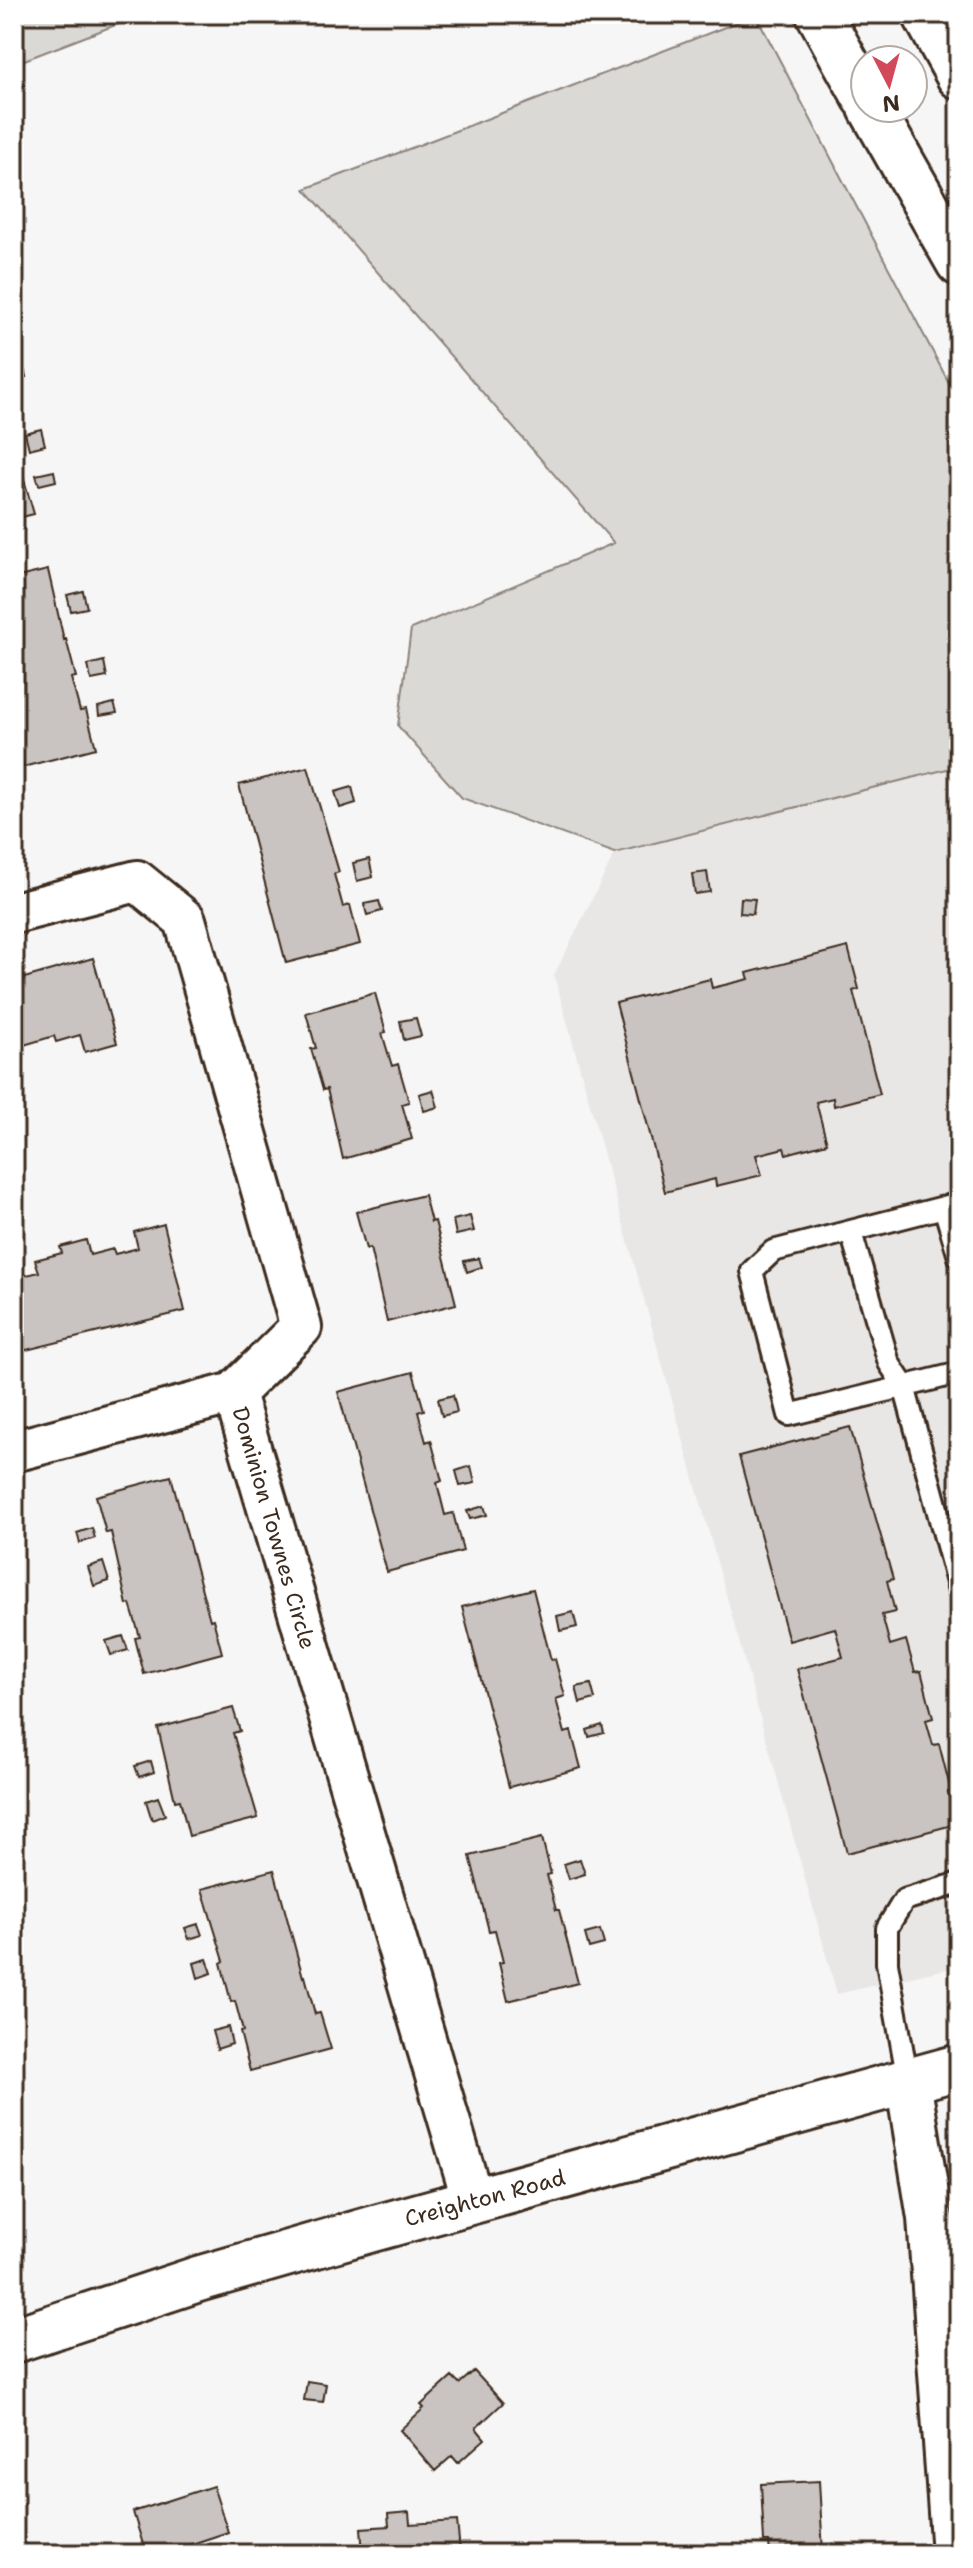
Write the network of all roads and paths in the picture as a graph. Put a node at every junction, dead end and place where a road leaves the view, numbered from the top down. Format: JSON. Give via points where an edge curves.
{"nodes":[{"id":1,"x":819,"y":14,"type":"edge"},
{"id":2,"x":925,"y":14,"type":"edge"},
{"id":3,"x":849,"y":68,"type":"edge"},
{"id":4,"x":959,"y":76,"type":"edge"},
{"id":5,"x":880,"y":124,"type":"edge"},
{"id":6,"x":959,"y":263,"type":"edge"},
{"id":7,"x":14,"y":913,"type":"edge"},
{"id":8,"x":952,"y":1205,"type":"edge"},
{"id":9,"x":851,"y":1232,"type":"junction"},
{"id":10,"x":959,"y":1257,"type":"edge"},
{"id":11,"x":959,"y":1373,"type":"edge"},
{"id":12,"x":904,"y":1386,"type":"junction"},
{"id":13,"x":234,"y":1393,"type":"junction"},
{"id":14,"x":14,"y":1451,"type":"edge"},
{"id":15,"x":959,"y":1590,"type":"edge"},
{"id":16,"x":959,"y":1883,"type":"edge"},
{"id":17,"x":959,"y":2067,"type":"edge"},
{"id":18,"x":908,"y":2081,"type":"junction"},
{"id":19,"x":473,"y":2201,"type":"junction"},
{"id":20,"x":14,"y":2340,"type":"edge"},
{"id":21,"x":954,"y":2554,"type":"edge"}],
"edges":[{"from":1,"to":3,"type":"main road"},
{"from":2,"to":4,"type":"main road"},
{"from":5,"to":6,"type":"main road"},
{"from":7,"to":13,"type":"street","name":"Dominion Townes Circle","via":[[137,881],[185,920],[301,1327]]},
{"from":8,"to":9,"type":"lane"},
{"from":8,"to":10,"type":"lane"},
{"from":9,"to":12,"type":"lane","via":[[889,1363]]},
{"from":9,"to":12,"type":"lane","via":[[773,1251],[752,1271],[789,1415]]},
{"from":11,"to":12,"type":"lane"},
{"from":12,"to":15,"type":"lane"},
{"from":13,"to":14,"type":"street"},
{"from":13,"to":19,"type":"street","name":"Dominion Townes Circle"},
{"from":16,"to":18,"type":"lane","via":[[904,1900],[887,1928],[887,1963]]},
{"from":17,"to":18,"type":"main road","name":"Creighton Road"},
{"from":18,"to":19,"type":"main road","name":"Creighton Road"},
{"from":18,"to":21,"type":"main road","via":[[930,2218]]},
{"from":19,"to":20,"type":"main road","name":"Creighton Road","via":[[198,2279]]}]}
